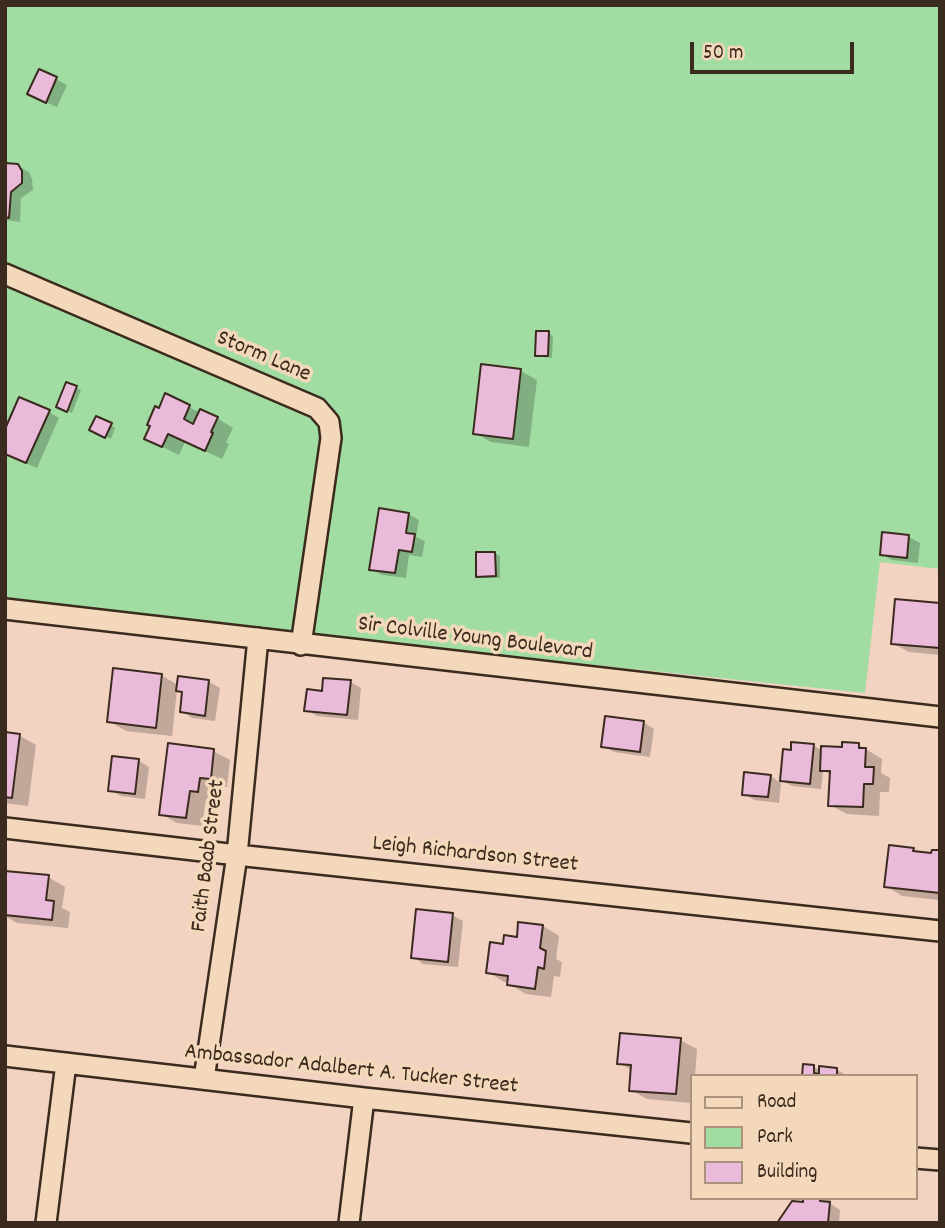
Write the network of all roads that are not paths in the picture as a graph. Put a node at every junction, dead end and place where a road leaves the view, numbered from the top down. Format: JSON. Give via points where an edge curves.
{"nodes":[{"id":1,"x":5,"y":274,"type":"edge"},
{"id":2,"x":5,"y":609,"type":"edge"},
{"id":3,"x":258,"y":638,"type":"junction"},
{"id":4,"x":301,"y":645,"type":"junction"},
{"id":5,"x":940,"y":718,"type":"edge"},
{"id":6,"x":5,"y":828,"type":"edge"},
{"id":7,"x":237,"y":855,"type":"junction"},
{"id":8,"x":940,"y":931,"type":"edge"},
{"id":9,"x":5,"y":1056,"type":"edge"},
{"id":10,"x":66,"y":1063,"type":"junction"},
{"id":11,"x":204,"y":1079,"type":"junction"},
{"id":12,"x":364,"y":1098,"type":"junction"},
{"id":13,"x":690,"y":1133,"type":"edge"},
{"id":14,"x":917,"y":1158,"type":"edge"},
{"id":15,"x":940,"y":1160,"type":"edge"},
{"id":16,"x":46,"y":1223,"type":"edge"},
{"id":17,"x":349,"y":1223,"type":"edge"}],
"edges":[{"from":1,"to":4,"type":"street","name":"Storm Lane","via":[[317,408],[329,422],[331,438]]},
{"from":2,"to":3,"type":"street","name":"Sir Colville Young Boulevard"},
{"from":3,"to":4,"type":"street","name":"Sir Colville Young Boulevard"},
{"from":3,"to":7,"type":"street","name":"Faith Baab Street"},
{"from":4,"to":5,"type":"street","name":"Sir Colville Young Boulevard"},
{"from":6,"to":7,"type":"street","name":"Leigh Richardson Street"},
{"from":7,"to":8,"type":"street","name":"Leigh Richardson Street"},
{"from":7,"to":11,"type":"street","name":"Faith Baab Street"},
{"from":9,"to":10,"type":"street","name":"Ambassador Adalbert A. Tucker Street"},
{"from":10,"to":11,"type":"street","name":"Ambassador Adalbert A. Tucker Street"},
{"from":10,"to":16,"type":"street"},
{"from":11,"to":12,"type":"street","name":"Ambassador Adalbert A. Tucker Street"},
{"from":12,"to":13,"type":"street","name":"Ambassador Adalbert A. Tucker Street"},
{"from":12,"to":17,"type":"street"},
{"from":14,"to":15,"type":"street"}]}
